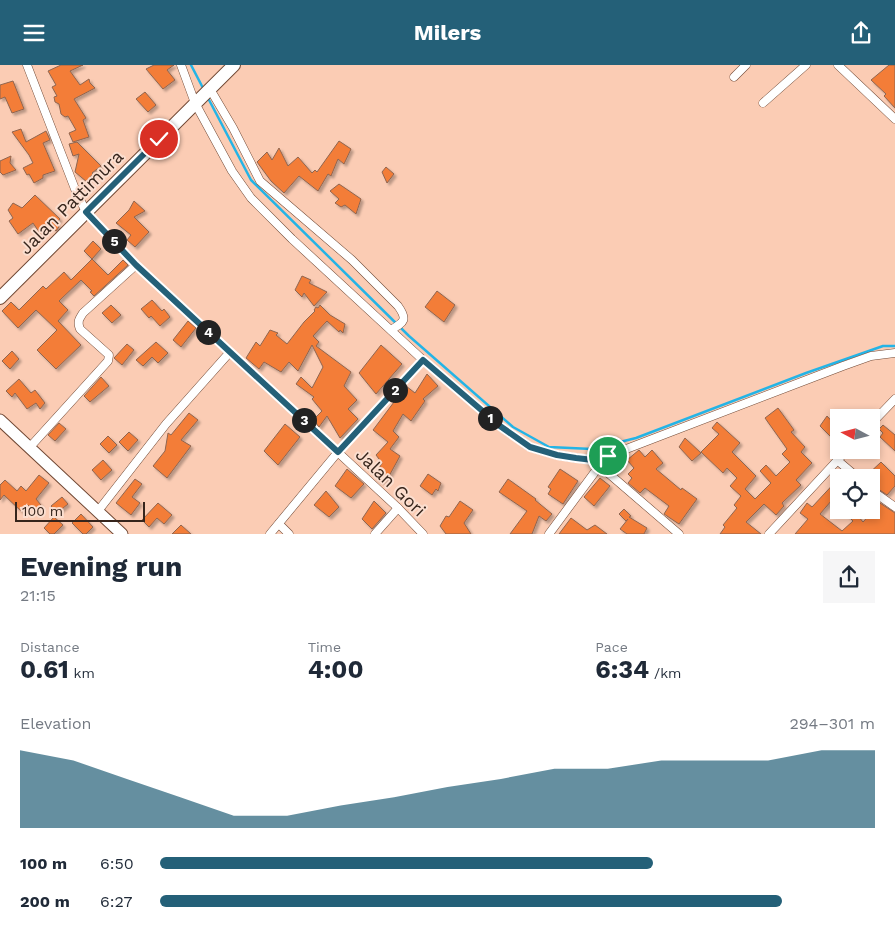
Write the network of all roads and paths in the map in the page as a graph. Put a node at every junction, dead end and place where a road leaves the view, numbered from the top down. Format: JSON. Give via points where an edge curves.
{"nodes":[{"id":1,"x":27,"y":65,"type":"edge"},
{"id":2,"x":181,"y":65,"type":"edge"},
{"id":3,"x":234,"y":65,"type":"edge"},
{"id":4,"x":746,"y":65,"type":"edge"},
{"id":5,"x":806,"y":65,"type":"edge"},
{"id":6,"x":838,"y":65,"type":"edge"},
{"id":7,"x":734,"y":77,"type":"dead end"},
{"id":8,"x":210,"y":89,"type":"junction"},
{"id":9,"x":195,"y":103,"type":"junction"},
{"id":10,"x":763,"y":103,"type":"dead end"},
{"id":11,"x":895,"y":119,"type":"edge"},
{"id":12,"x":86,"y":212,"type":"junction"},
{"id":13,"x":136,"y":265,"type":"junction"},
{"id":14,"x":0,"y":298,"type":"edge"},
{"id":15,"x":392,"y":329,"type":"junction"},
{"id":16,"x":230,"y":352,"type":"junction"},
{"id":17,"x":895,"y":353,"type":"edge"},
{"id":18,"x":423,"y":360,"type":"junction"},
{"id":19,"x":895,"y":399,"type":"edge"},
{"id":20,"x":880,"y":415,"type":"edge"},
{"id":21,"x":0,"y":420,"type":"edge"},
{"id":22,"x":30,"y":447,"type":"junction"},
{"id":23,"x":338,"y":452,"type":"junction"},
{"id":24,"x":593,"y":460,"type":"junction"},
{"id":25,"x":837,"y":461,"type":"joint"},
{"id":26,"x":600,"y":465,"type":"junction"},
{"id":27,"x":847,"y":469,"type":"edge"},
{"id":28,"x":880,"y":496,"type":"edge"},
{"id":29,"x":895,"y":507,"type":"edge"},
{"id":30,"x":398,"y":508,"type":"junction"},
{"id":31,"x":98,"y":511,"type":"junction"},
{"id":32,"x":278,"y":524,"type":"junction"},
{"id":33,"x":122,"y":534,"type":"edge"},
{"id":34,"x":270,"y":534,"type":"edge"},
{"id":35,"x":289,"y":534,"type":"edge"},
{"id":36,"x":375,"y":534,"type":"edge"},
{"id":37,"x":423,"y":534,"type":"edge"},
{"id":38,"x":549,"y":534,"type":"edge"},
{"id":39,"x":679,"y":534,"type":"edge"},
{"id":40,"x":769,"y":534,"type":"edge"}],
"edges":[{"from":1,"to":12,"type":"street","name":"Jalan Gori"},
{"from":2,"to":9,"type":"street"},
{"from":3,"to":8,"type":"main road","name":"Jalan Pattimura"},
{"from":4,"to":7,"type":"street"},
{"from":5,"to":10,"type":"street"},
{"from":6,"to":11,"type":"street"},
{"from":8,"to":9,"type":"main road","name":"Jalan Pattimura"},
{"from":8,"to":15,"type":"street","via":[[260,181],[352,260],[398,306],[404,316],[402,322]]},
{"from":9,"to":12,"type":"main road","name":"Jalan Pattimura"},
{"from":9,"to":15,"type":"street","via":[[232,171],[252,198],[292,239]]},
{"from":12,"to":13,"type":"street","name":"Jalan Gori"},
{"from":12,"to":14,"type":"main road","name":"Jalan Pattimura"},
{"from":13,"to":16,"type":"street","name":"Jalan Gori"},
{"from":13,"to":22,"type":"street","via":[[79,319],[80,329],[109,355],[108,361]]},
{"from":15,"to":18,"type":"street"},
{"from":16,"to":23,"type":"street","name":"Jalan Gori"},
{"from":16,"to":31,"type":"street","via":[[166,424]]},
{"from":17,"to":24,"type":"street","via":[[871,356]]},
{"from":18,"to":23,"type":"street","name":"Jalan Gori"},
{"from":18,"to":24,"type":"street","via":[[523,444],[557,455]]},
{"from":19,"to":20,"type":"street"},
{"from":21,"to":22,"type":"main road"},
{"from":22,"to":31,"type":"main road"},
{"from":23,"to":30,"type":"street","name":"Jalan Gori"},
{"from":23,"to":32,"type":"street","name":"Jalan Gori"},
{"from":24,"to":26,"type":"street"},
{"from":25,"to":27,"type":"street"},
{"from":25,"to":40,"type":"street"},
{"from":26,"to":38,"type":"street"},
{"from":26,"to":39,"type":"street"},
{"from":28,"to":29,"type":"street"},
{"from":30,"to":36,"type":"street"},
{"from":30,"to":37,"type":"street","name":"Jalan Gori"},
{"from":31,"to":33,"type":"main road"},
{"from":32,"to":34,"type":"street","name":"Jalan Gori"},
{"from":32,"to":35,"type":"street"}]}
